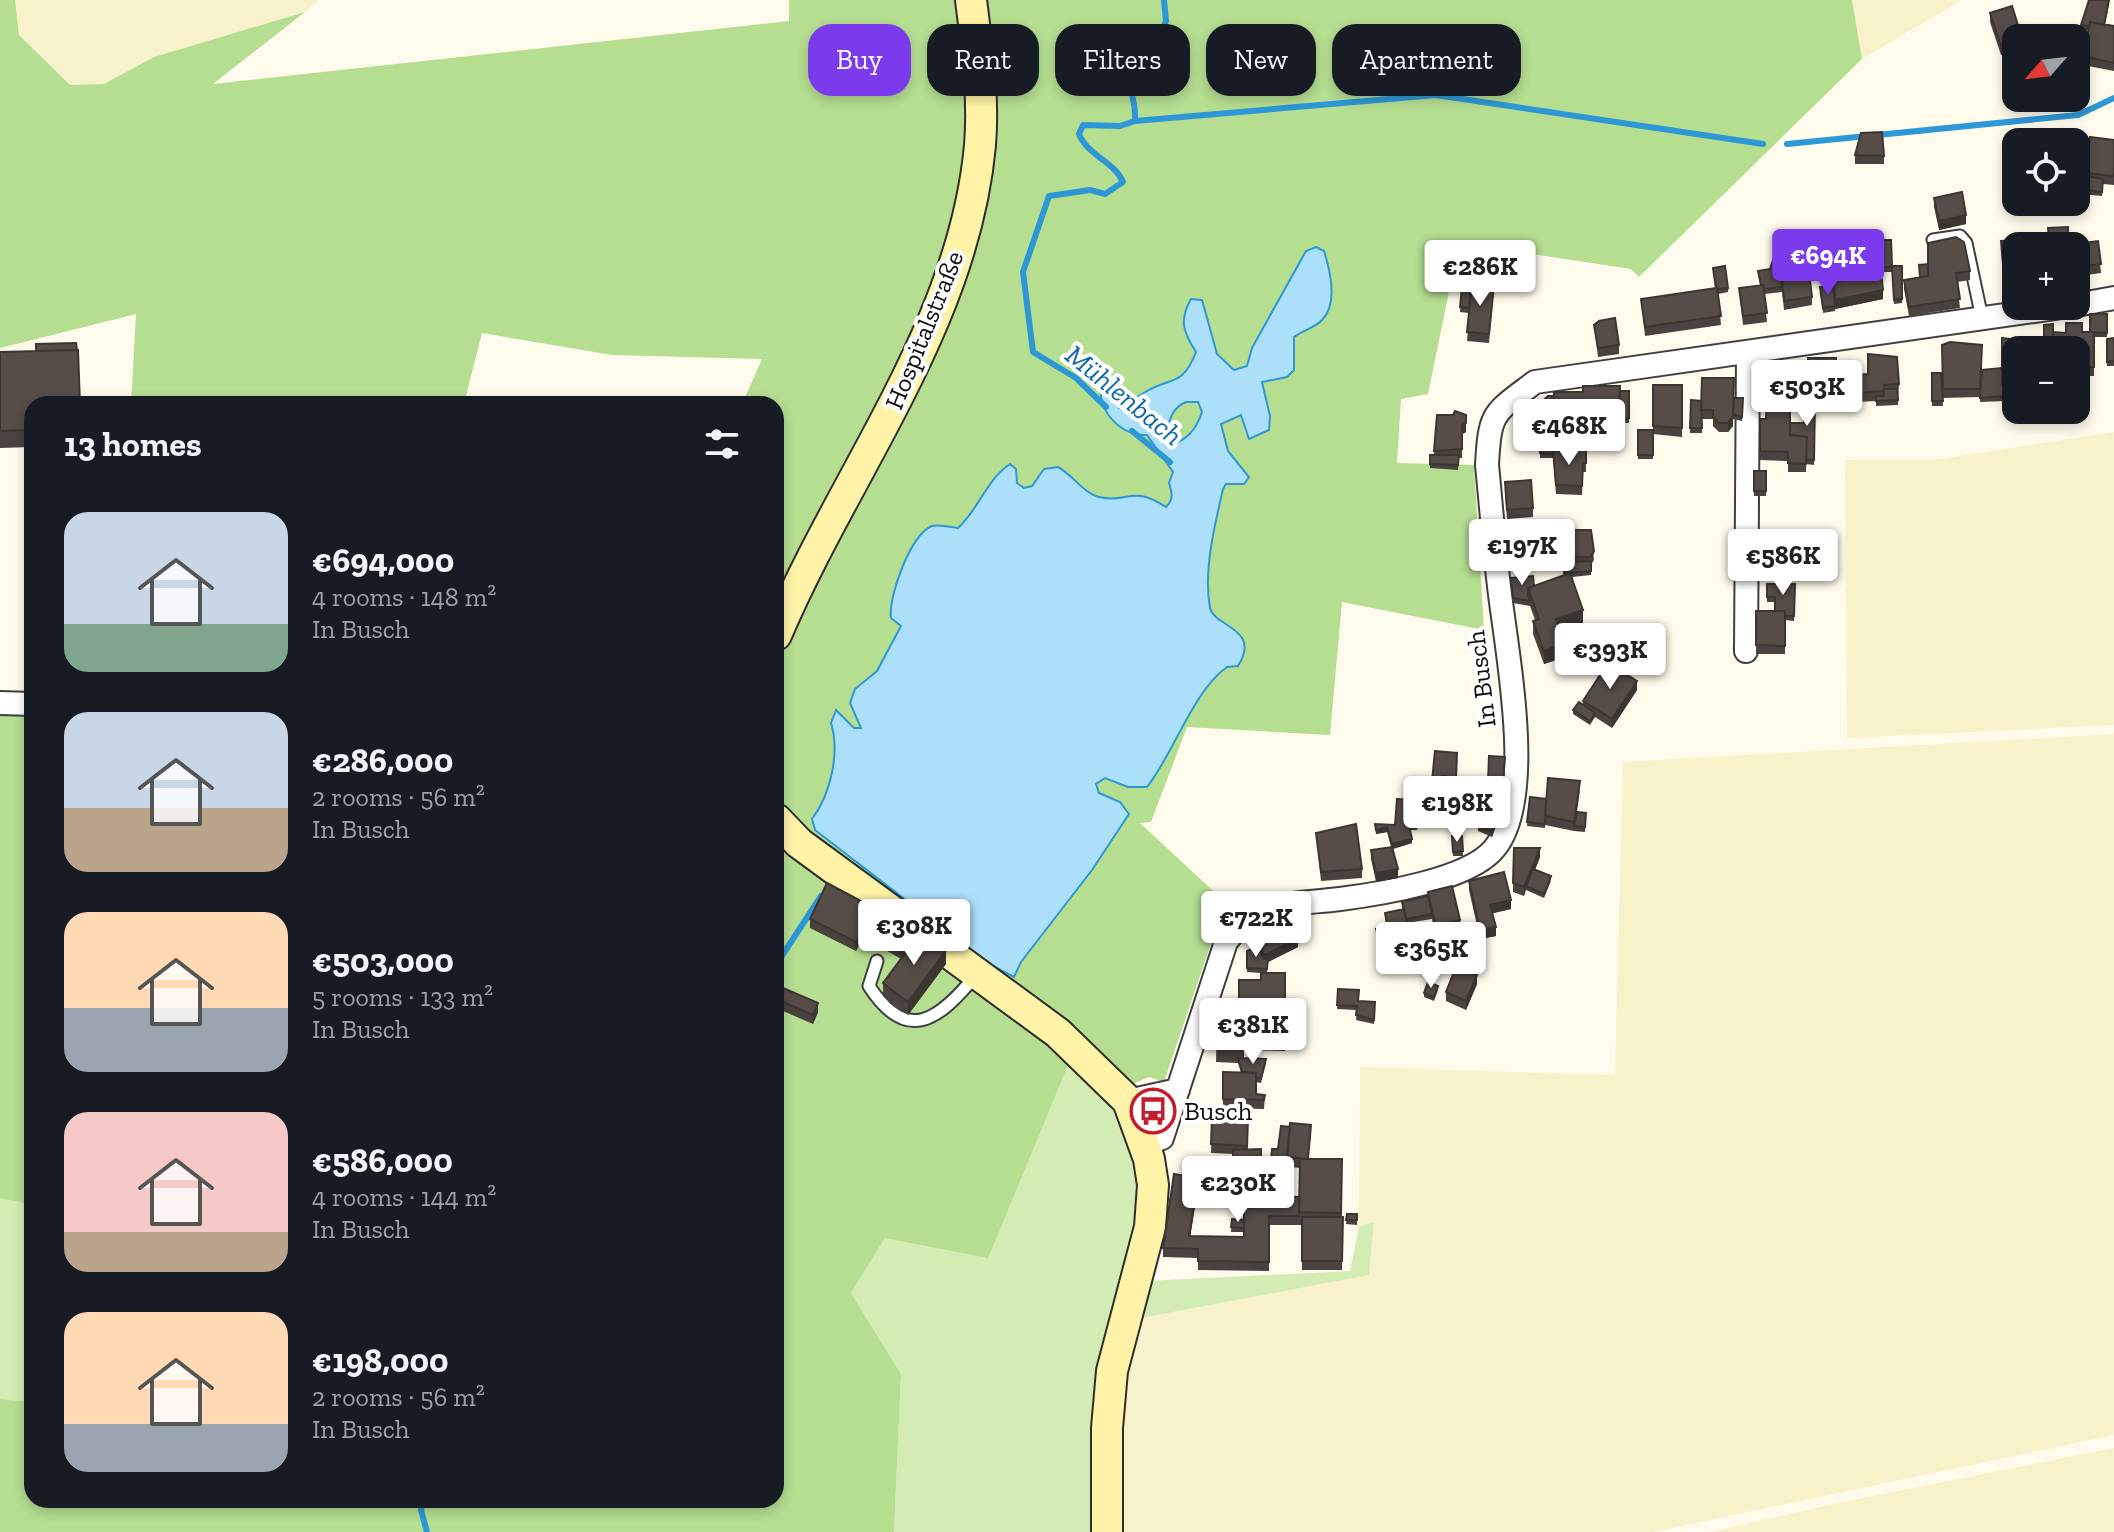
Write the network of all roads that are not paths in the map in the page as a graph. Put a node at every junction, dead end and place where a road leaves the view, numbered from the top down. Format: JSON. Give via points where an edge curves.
{"nodes":[{"id":1,"x":971,"y":0,"type":"edge"},
{"id":2,"x":1933,"y":240,"type":"edge"},
{"id":3,"x":2114,"y":298,"type":"edge"},
{"id":4,"x":2090,"y":302,"type":"edge"},
{"id":5,"x":2002,"y":315,"type":"edge"},
{"id":6,"x":1982,"y":318,"type":"junction"},
{"id":7,"x":1748,"y":353,"type":"junction"},
{"id":8,"x":784,"y":616,"type":"edge"},
{"id":9,"x":1746,"y":651,"type":"dead end"},
{"id":10,"x":0,"y":703,"type":"edge"},
{"id":11,"x":24,"y":704,"type":"edge"},
{"id":12,"x":784,"y":827,"type":"edge"},
{"id":13,"x":877,"y":961,"type":"dead end"},
{"id":14,"x":978,"y":972,"type":"junction"},
{"id":15,"x":1178,"y":1090,"type":"junction"},
{"id":16,"x":1128,"y":1101,"type":"junction"},
{"id":17,"x":1144,"y":1145,"type":"junction"},
{"id":18,"x":1107,"y":1532,"type":"edge"}],
"edges":[{"from":1,"to":8,"type":"street","name":"Hospitalstraße","via":[[980,146],[952,267],[891,415]]},
{"from":2,"to":6,"type":"lane","via":[[1960,236],[1966,243]]},
{"from":3,"to":4,"type":"street"},
{"from":5,"to":6,"type":"street","name":"In Busch"},
{"from":6,"to":7,"type":"street","name":"In Busch"},
{"from":7,"to":9,"type":"street"},
{"from":7,"to":15,"type":"street","name":"In Busch","via":[[1535,382],[1491,418],[1487,465],[1516,732],[1514,790],[1505,832],[1493,850],[1457,871],[1380,894],[1273,907],[1240,922],[1226,942]]},
{"from":10,"to":11,"type":"street"},
{"from":12,"to":14,"type":"street"},
{"from":13,"to":14,"type":"lane","via":[[869,986],[891,1016],[904,1022],[934,1016]]},
{"from":14,"to":16,"type":"street","via":[[1058,1033]]},
{"from":15,"to":16,"type":"street"},
{"from":15,"to":17,"type":"street","name":"In Busch","via":[[1162,1138]]},
{"from":16,"to":17,"type":"street"},
{"from":17,"to":18,"type":"street","via":[[1153,1185],[1150,1227],[1112,1371]]}]}
